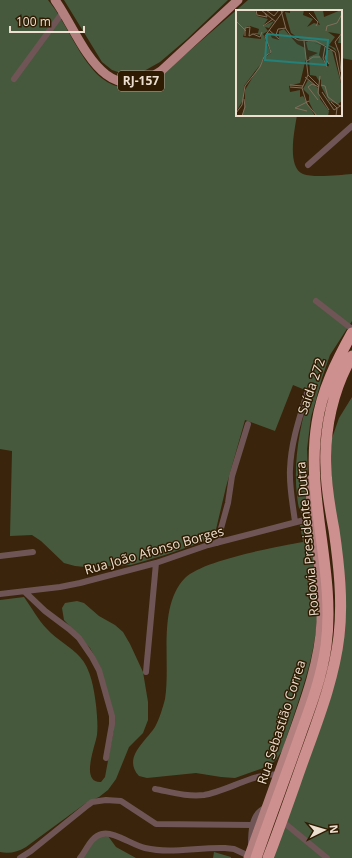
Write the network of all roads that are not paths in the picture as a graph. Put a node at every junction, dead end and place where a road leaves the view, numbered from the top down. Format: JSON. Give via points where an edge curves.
{"nodes":[{"id":1,"x":238,"y":0,"type":"edge"},
{"id":2,"x":59,"y":4,"type":"edge"},
{"id":3,"x":14,"y":79,"type":"dead end"},
{"id":4,"x":352,"y":126,"type":"edge"},
{"id":5,"x":308,"y":165,"type":"dead end"},
{"id":6,"x":316,"y":301,"type":"dead end"},
{"id":7,"x":352,"y":329,"type":"edge"},
{"id":8,"x":352,"y":333,"type":"edge"},
{"id":9,"x":352,"y":356,"type":"edge"},
{"id":10,"x":307,"y":394,"type":"dead end"},
{"id":11,"x":248,"y":424,"type":"dead end"},
{"id":12,"x":309,"y":480,"type":"joint"},
{"id":13,"x":312,"y":518,"type":"junction"},
{"id":14,"x":295,"y":522,"type":"junction"},
{"id":15,"x":217,"y":543,"type":"junction"},
{"id":16,"x":34,"y":552,"type":"dead end"},
{"id":17,"x":0,"y":556,"type":"edge"},
{"id":18,"x":156,"y":563,"type":"junction"},
{"id":19,"x":25,"y":592,"type":"junction"},
{"id":20,"x":0,"y":594,"type":"edge"},
{"id":21,"x":146,"y":672,"type":"dead end"},
{"id":22,"x":106,"y":758,"type":"dead end"},
{"id":23,"x":278,"y":775,"type":"junction"},
{"id":24,"x":155,"y":789,"type":"dead end"},
{"id":25,"x":265,"y":808,"type":"junction"},
{"id":26,"x":282,"y":821,"type":"junction"},
{"id":27,"x":252,"y":825,"type":"junction"},
{"id":28,"x":251,"y":856,"type":"edge"},
{"id":29,"x":20,"y":858,"type":"edge"},
{"id":30,"x":80,"y":858,"type":"edge"},
{"id":31,"x":268,"y":858,"type":"edge"},
{"id":32,"x":327,"y":858,"type":"edge"}],
"edges":[{"from":1,"to":2,"type":"main road","number":"RJ-157","via":[[161,71],[134,82],[114,79],[101,71],[89,56]]},
{"from":2,"to":3,"type":"street"},
{"from":4,"to":5,"type":"street"},
{"from":6,"to":7,"type":"street"},
{"from":7,"to":12,"type":"highway","name":"Saída 272","via":[[329,371],[316,408],[310,436]]},
{"from":8,"to":28,"type":"highway","name":"Rodovia Presidente Dutra","via":[[329,378],[315,436],[315,484],[328,602],[326,647],[310,709]]},
{"from":9,"to":26,"type":"highway","name":"Rodovia Presidente Dutra","via":[[332,406],[327,434],[329,500],[339,573],[341,617],[336,654],[327,693]]},
{"from":10,"to":14,"type":"street","via":[[296,429],[290,470]]},
{"from":11,"to":15,"type":"street","via":[[232,476]]},
{"from":12,"to":13,"type":"main road","name":"Rua Sebastião Correa"},
{"from":13,"to":14,"type":"street","name":"Rua João Afonso Borges"},
{"from":13,"to":23,"type":"main road","name":"Rua Sebastião Correa","via":[[320,591],[319,640],[310,685]]},
{"from":14,"to":15,"type":"street","name":"Rua João Afonso Borges"},
{"from":15,"to":18,"type":"street","name":"Rua João Afonso Borges"},
{"from":16,"to":17,"type":"street"},
{"from":18,"to":19,"type":"street","name":"Rua João Afonso Borges","via":[[80,583]]},
{"from":18,"to":21,"type":"street"},
{"from":19,"to":20,"type":"street","name":"Rua João Afonso Borges"},
{"from":19,"to":22,"type":"street","via":[[70,629],[99,670],[112,724]]},
{"from":23,"to":24,"type":"street","via":[[257,778],[204,795]]},
{"from":23,"to":25,"type":"main road","name":"Rua Sebastião Correa"},
{"from":25,"to":27,"type":"street","via":[[257,814]]},
{"from":25,"to":28,"type":"main road","name":"Rua Sebastião Correa"},
{"from":26,"to":31,"type":"highway","name":"Rodovia Presidente Dutra"},
{"from":26,"to":32,"type":"street"},
{"from":27,"to":28,"type":"street"},
{"from":27,"to":29,"type":"street","via":[[156,824],[121,801],[102,800],[92,802]]},
{"from":28,"to":30,"type":"street","via":[[225,848],[152,849],[104,833],[94,838]]}]}
